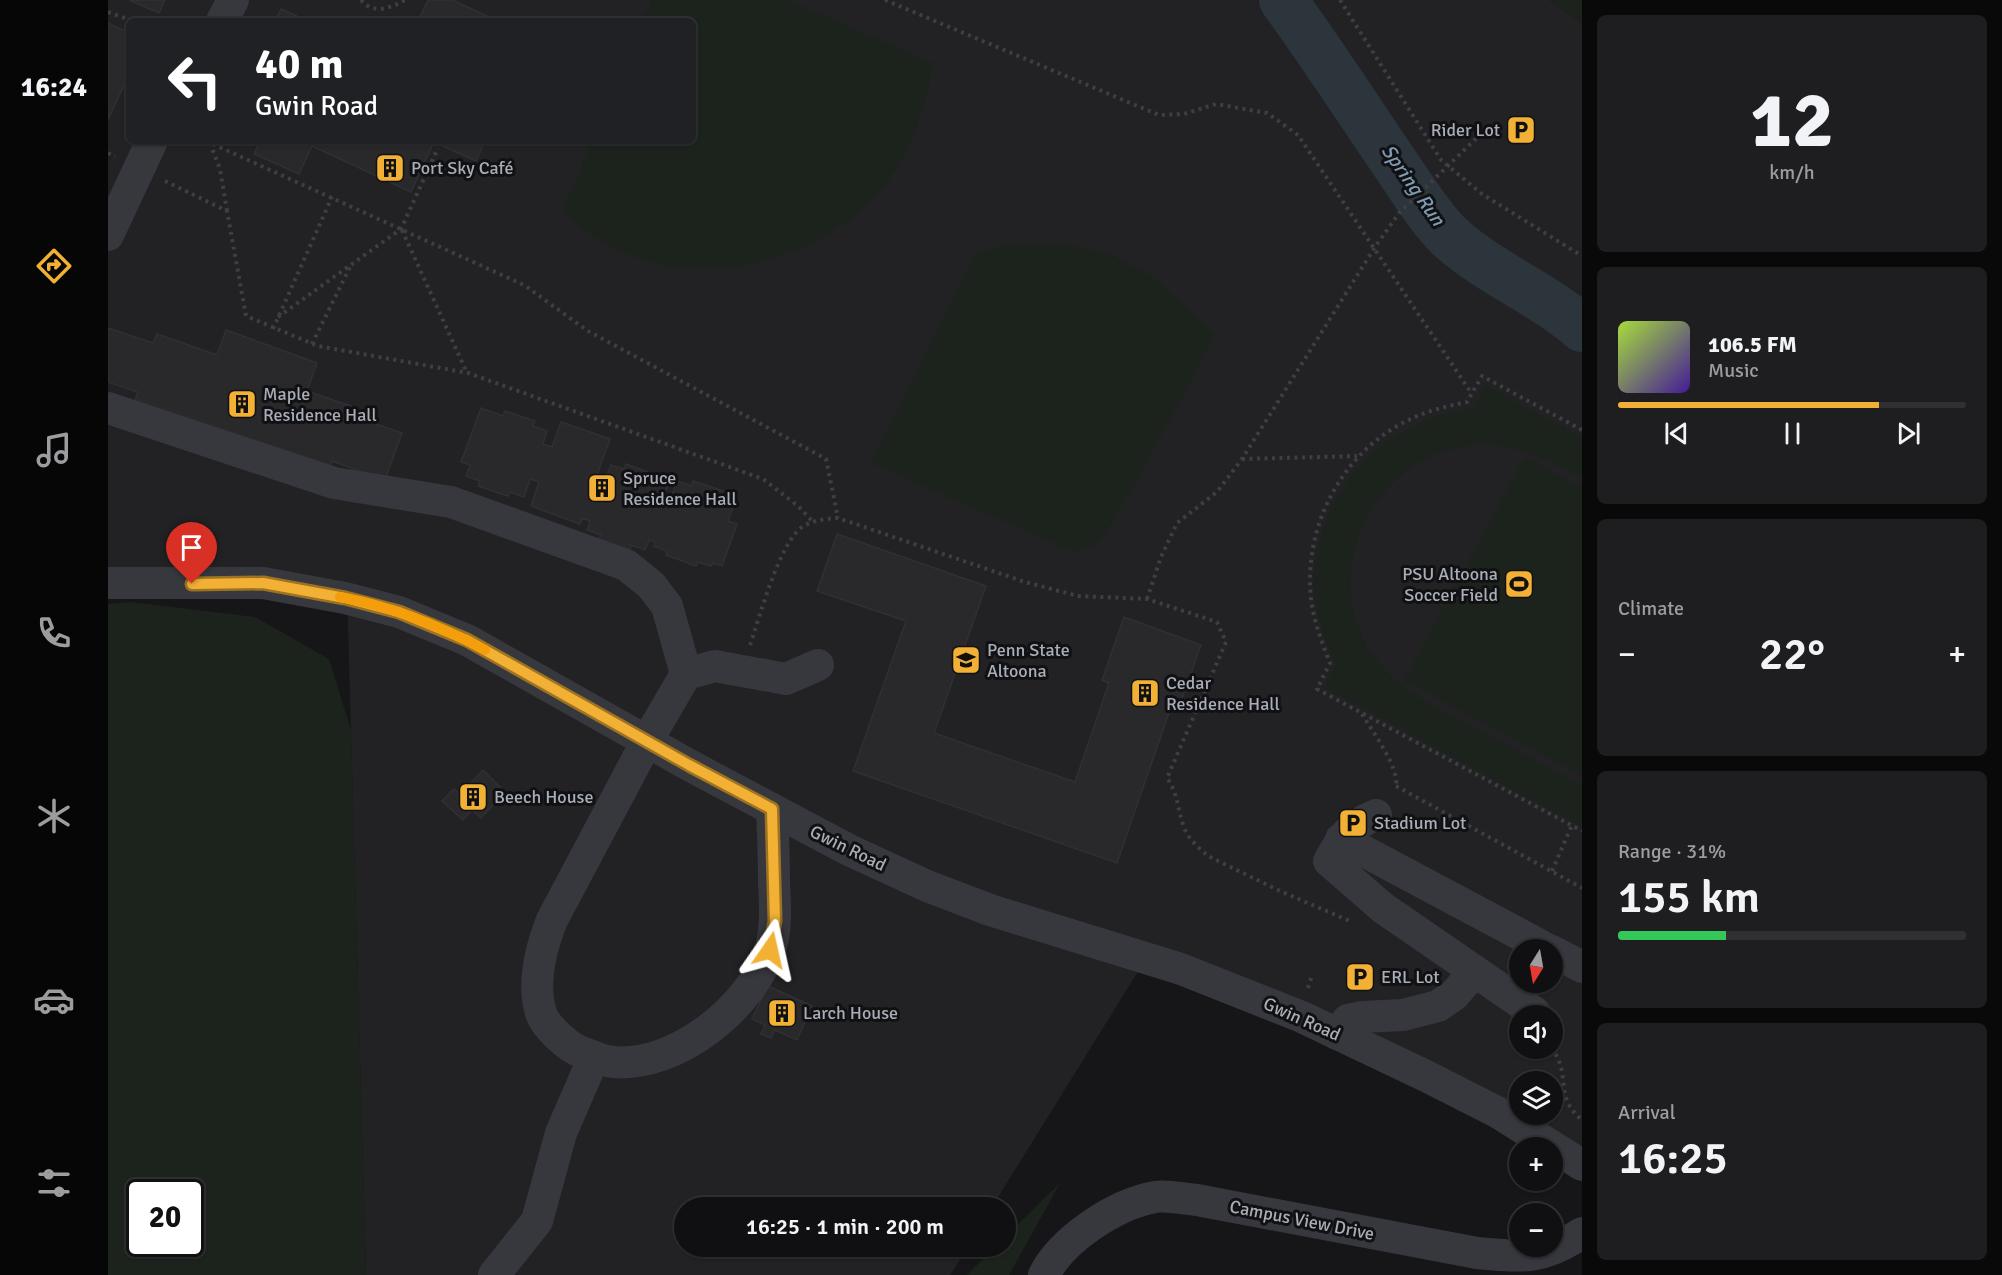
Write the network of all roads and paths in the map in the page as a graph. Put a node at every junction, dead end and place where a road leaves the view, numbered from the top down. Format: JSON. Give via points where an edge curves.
{"nodes":[{"id":1,"x":233,"y":0,"type":"edge"},
{"id":2,"x":361,"y":0,"type":"edge"},
{"id":3,"x":405,"y":0,"type":"edge"},
{"id":4,"x":885,"y":0,"type":"edge"},
{"id":5,"x":1340,"y":0,"type":"edge"},
{"id":6,"x":108,"y":12,"type":"edge"},
{"id":7,"x":126,"y":18,"type":"edge"},
{"id":8,"x":224,"y":18,"type":"edge"},
{"id":9,"x":1485,"y":130,"type":"dead end"},
{"id":10,"x":209,"y":144,"type":"edge"},
{"id":11,"x":213,"y":144,"type":"edge"},
{"id":12,"x":438,"y":148,"type":"dead end"},
{"id":13,"x":108,"y":153,"type":"edge"},
{"id":14,"x":146,"y":155,"type":"edge"},
{"id":15,"x":1448,"y":166,"type":"junction"},
{"id":16,"x":332,"y":197,"type":"junction"},
{"id":17,"x":227,"y":211,"type":"junction"},
{"id":18,"x":401,"y":229,"type":"junction"},
{"id":19,"x":108,"y":235,"type":"edge"},
{"id":20,"x":1375,"y":247,"type":"junction"},
{"id":21,"x":1582,"y":256,"type":"edge"},
{"id":22,"x":351,"y":265,"type":"junction"},
{"id":23,"x":278,"y":317,"type":"junction"},
{"id":24,"x":273,"y":329,"type":"junction"},
{"id":25,"x":312,"y":344,"type":"junction"},
{"id":26,"x":468,"y":373,"type":"junction"},
{"id":27,"x":1472,"y":394,"type":"junction"},
{"id":28,"x":108,"y":408,"type":"edge"},
{"id":29,"x":1582,"y":430,"type":"edge"},
{"id":30,"x":1358,"y":456,"type":"junction"},
{"id":31,"x":1242,"y":459,"type":"junction"},
{"id":32,"x":838,"y":518,"type":"junction"},
{"id":33,"x":813,"y":522,"type":"junction"},
{"id":34,"x":108,"y":583,"type":"edge"},
{"id":35,"x":1147,"y":599,"type":"junction"},
{"id":36,"x":818,"y":665,"type":"dead end"},
{"id":37,"x":741,"y":669,"type":"junction"},
{"id":38,"x":686,"y":674,"type":"junction"},
{"id":39,"x":1362,"y":713,"type":"junction"},
{"id":40,"x":647,"y":741,"type":"junction"},
{"id":41,"x":1396,"y":786,"type":"junction"},
{"id":42,"x":772,"y":809,"type":"junction"},
{"id":43,"x":1376,"y":814,"type":"joint"},
{"id":44,"x":1572,"y":825,"type":"junction"},
{"id":45,"x":1582,"y":831,"type":"edge"},
{"id":46,"x":1341,"y":839,"type":"junction"},
{"id":47,"x":1552,"y":871,"type":"junction"},
{"id":48,"x":1582,"y":888,"type":"edge"},
{"id":49,"x":1359,"y":924,"type":"dead end"},
{"id":50,"x":1530,"y":939,"type":"edge"},
{"id":51,"x":1563,"y":957,"type":"edge"},
{"id":52,"x":1582,"y":967,"type":"edge"},
{"id":53,"x":1475,"y":971,"type":"junction"},
{"id":54,"x":1312,"y":975,"type":"dead end"},
{"id":55,"x":1306,"y":993,"type":"dead end"},
{"id":56,"x":1524,"y":1005,"type":"edge"},
{"id":57,"x":1337,"y":1034,"type":"junction"},
{"id":58,"x":594,"y":1057,"type":"junction"},
{"id":59,"x":1558,"y":1059,"type":"edge"},
{"id":60,"x":1582,"y":1120,"type":"edge"},
{"id":61,"x":1582,"y":1165,"type":"edge"},
{"id":62,"x":1582,"y":1233,"type":"edge"},
{"id":63,"x":494,"y":1275,"type":"edge"},
{"id":64,"x":1044,"y":1275,"type":"edge"}],
"edges":[{"from":1,"to":8,"type":"street"},
{"from":2,"to":3,"type":"path","via":[[380,10]]},
{"from":4,"to":20,"type":"path","via":[[1159,115],[1184,114],[1216,104],[1267,113],[1298,135]]},
{"from":5,"to":15,"type":"path"},
{"from":6,"to":7,"type":"path"},
{"from":9,"to":15,"type":"path"},
{"from":10,"to":17,"type":"path","via":[[220,170]]},
{"from":11,"to":16,"type":"path"},
{"from":12,"to":18,"type":"path"},
{"from":13,"to":14,"type":"path"},
{"from":14,"to":17,"type":"path"},
{"from":14,"to":19,"type":"street"},
{"from":15,"to":20,"type":"path","via":[[1399,213]]},
{"from":15,"to":21,"type":"path","via":[[1482,194]]},
{"from":16,"to":18,"type":"path"},
{"from":16,"to":23,"type":"path"},
{"from":17,"to":24,"type":"path","via":[[246,316]]},
{"from":18,"to":22,"type":"path"},
{"from":18,"to":26,"type":"path"},
{"from":18,"to":32,"type":"path","via":[[524,285],[588,331],[826,459]]},
{"from":20,"to":27,"type":"path"},
{"from":20,"to":31,"type":"path"},
{"from":22,"to":23,"type":"path"},
{"from":22,"to":25,"type":"path"},
{"from":23,"to":24,"type":"path"},
{"from":24,"to":25,"type":"path"},
{"from":25,"to":26,"type":"path"},
{"from":26,"to":33,"type":"path","via":[[763,479]]},
{"from":27,"to":29,"type":"path","via":[[1482,376]]},
{"from":27,"to":30,"type":"path","via":[[1467,402],[1421,414],[1394,428]]},
{"from":28,"to":38,"type":"street","via":[[334,483],[451,502],[626,565],[651,585],[667,606]]},
{"from":30,"to":31,"type":"path"},
{"from":30,"to":39,"type":"path","via":[[1331,495],[1320,521],[1312,549],[1310,583],[1313,613],[1330,663],[1317,689]]},
{"from":31,"to":35,"type":"path","via":[[1217,492],[1177,523]]},
{"from":32,"to":33,"type":"path"},
{"from":32,"to":35,"type":"path","via":[[1078,596]]},
{"from":33,"to":37,"type":"path","via":[[801,528],[783,550]]},
{"from":34,"to":40,"type":"street","name":"Gwin Road","via":[[263,583],[399,612],[467,640]]},
{"from":35,"to":49,"type":"path","via":[[1217,622],[1226,642],[1167,778],[1175,790],[1190,839],[1208,856],[1231,868]]},
{"from":36,"to":37,"type":"street","via":[[786,679]]},
{"from":37,"to":38,"type":"street","via":[[715,666]]},
{"from":38,"to":40,"type":"street"},
{"from":39,"to":41,"type":"path","via":[[1394,769]]},
{"from":39,"to":44,"type":"path"},
{"from":40,"to":42,"type":"street","name":"Gwin Road"},
{"from":40,"to":58,"type":"street","via":[[552,920],[541,949],[541,1015],[571,1048]]},
{"from":41,"to":43,"type":"path"},
{"from":41,"to":47,"type":"path"},
{"from":42,"to":57,"type":"street","name":"Gwin Road","via":[[927,885],[990,910],[1181,969]]},
{"from":42,"to":58,"type":"street","via":[[775,921],[770,950],[759,974],[723,1018],[691,1042],[637,1061],[613,1062]]},
{"from":43,"to":46,"type":"street","via":[[1359,822]]},
{"from":44,"to":45,"type":"path"},
{"from":44,"to":47,"type":"path"},
{"from":46,"to":50,"type":"street"},
{"from":46,"to":53,"type":"street","via":[[1329,861],[1383,908]]},
{"from":47,"to":48,"type":"path"},
{"from":51,"to":52,"type":"street"},
{"from":53,"to":56,"type":"street"},
{"from":53,"to":57,"type":"street","via":[[1454,995],[1438,1006],[1403,1015],[1348,1020]]},
{"from":54,"to":55,"type":"path"},
{"from":57,"to":61,"type":"street","name":"Gwin Road","via":[[1497,1112]]},
{"from":58,"to":63,"type":"street","via":[[561,1133],[537,1221]]},
{"from":59,"to":60,"type":"path","via":[[1567,1104]]},
{"from":62,"to":64,"type":"street","name":"Campus View Drive","via":[[1544,1254],[1477,1253],[1197,1200],[1157,1197],[1130,1204],[1102,1219],[1072,1240]]}]}
